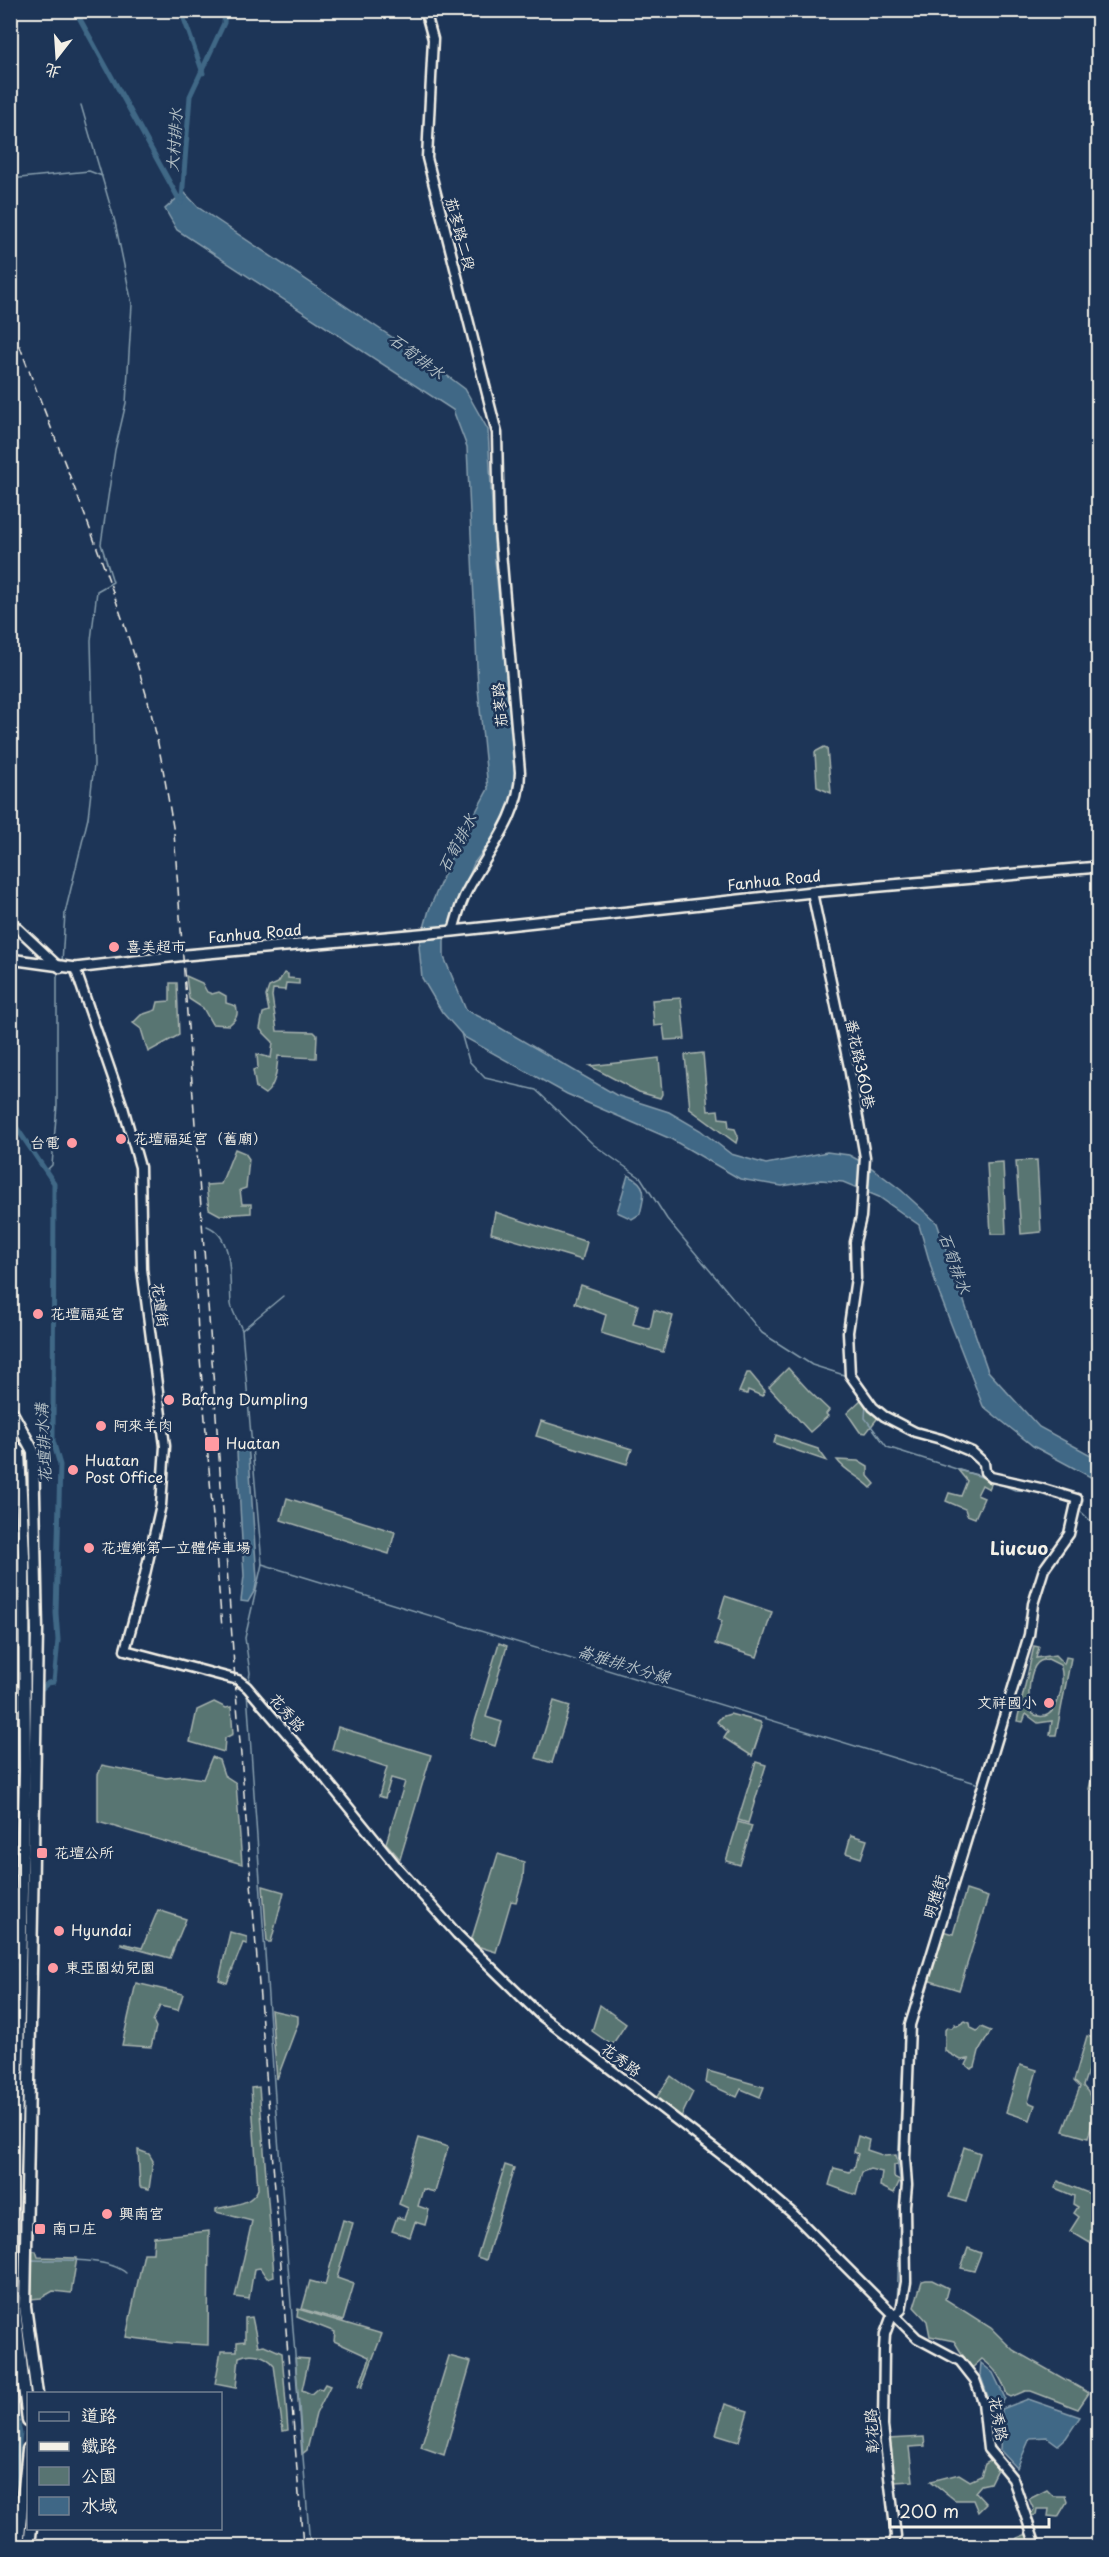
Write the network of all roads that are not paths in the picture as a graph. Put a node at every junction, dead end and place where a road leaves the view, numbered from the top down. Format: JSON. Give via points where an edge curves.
{"nodes":[{"id":1,"x":425,"y":10,"type":"edge"},
{"id":2,"x":498,"y":461,"type":"joint"},
{"id":3,"x":1098,"y":867,"type":"edge"},
{"id":4,"x":812,"y":892,"type":"junction"},
{"id":5,"x":10,"y":921,"type":"edge"},
{"id":6,"x":453,"y":931,"type":"junction"},
{"id":7,"x":10,"y":959,"type":"edge"},
{"id":8,"x":61,"y":968,"type":"junction"},
{"id":9,"x":75,"y":969,"type":"junction"},
{"id":10,"x":10,"y":1409,"type":"edge"},
{"id":11,"x":10,"y":1440,"type":"edge"},
{"id":12,"x":1077,"y":1499,"type":"joint"},
{"id":13,"x":125,"y":1650,"type":"joint"},
{"id":14,"x":28,"y":2206,"type":"junction"},
{"id":15,"x":14,"y":2209,"type":"junction"},
{"id":16,"x":894,"y":2317,"type":"junction"},
{"id":17,"x":37,"y":2392,"type":"edge"},
{"id":18,"x":27,"y":2412,"type":"edge"},
{"id":19,"x":27,"y":2459,"type":"edge"},
{"id":20,"x":31,"y":2530,"type":"edge"},
{"id":21,"x":18,"y":2547,"type":"edge"},
{"id":22,"x":29,"y":2547,"type":"edge"},
{"id":23,"x":893,"y":2547,"type":"edge"},
{"id":24,"x":1036,"y":2547,"type":"edge"}],
"edges":[{"from":1,"to":2,"type":"street","name":"茄苳路二段","via":[[433,39],[428,158],[493,415]]},
{"from":2,"to":6,"type":"street","name":"茄苳路","via":[[499,528],[519,784],[509,819],[468,889]]},
{"from":3,"to":4,"type":"main road","name":"Fanhua Road"},
{"from":4,"to":6,"type":"main road","name":"Fanhua Road"},
{"from":4,"to":12,"type":"street","name":"番花路360巷","via":[[865,1157],[848,1332],[850,1375],[873,1407],[906,1428],[972,1452],[991,1477]]},
{"from":5,"to":8,"type":"street"},
{"from":6,"to":9,"type":"main road","name":"Fanhua Road"},
{"from":7,"to":8,"type":"main road","name":"Fanhua Road"},
{"from":8,"to":9,"type":"main road","name":"Fanhua Road"},
{"from":9,"to":13,"type":"street","name":"花壇街","via":[[140,1167],[142,1269],[165,1446],[161,1505]]},
{"from":10,"to":14,"type":"main road","via":[[33,1451],[36,1703]]},
{"from":11,"to":15,"type":"main road","via":[[20,1452],[25,1698]]},
{"from":12,"to":16,"type":"street","name":"明雅街","via":[[1069,1534],[1047,1563],[1033,1604],[1029,1635],[910,2025],[906,2282],[901,2310]]},
{"from":13,"to":16,"type":"street","name":"花秀路","via":[[238,1680],[247,1687],[398,1868],[530,2006],[743,2171],[792,2213]]},
{"from":14,"to":15,"type":"main road"},
{"from":14,"to":17,"type":"main road","via":[[26,2320]]},
{"from":15,"to":18,"type":"main road","via":[[15,2309]]},
{"from":16,"to":23,"type":"street","name":"彰花路","via":[[884,2338],[883,2426],[896,2536]]},
{"from":16,"to":24,"type":"street","name":"花秀路","via":[[917,2338],[960,2361],[975,2380],[983,2402],[988,2449],[1014,2479]]},
{"from":19,"to":21,"type":"main road"},
{"from":20,"to":22,"type":"main road"}]}
